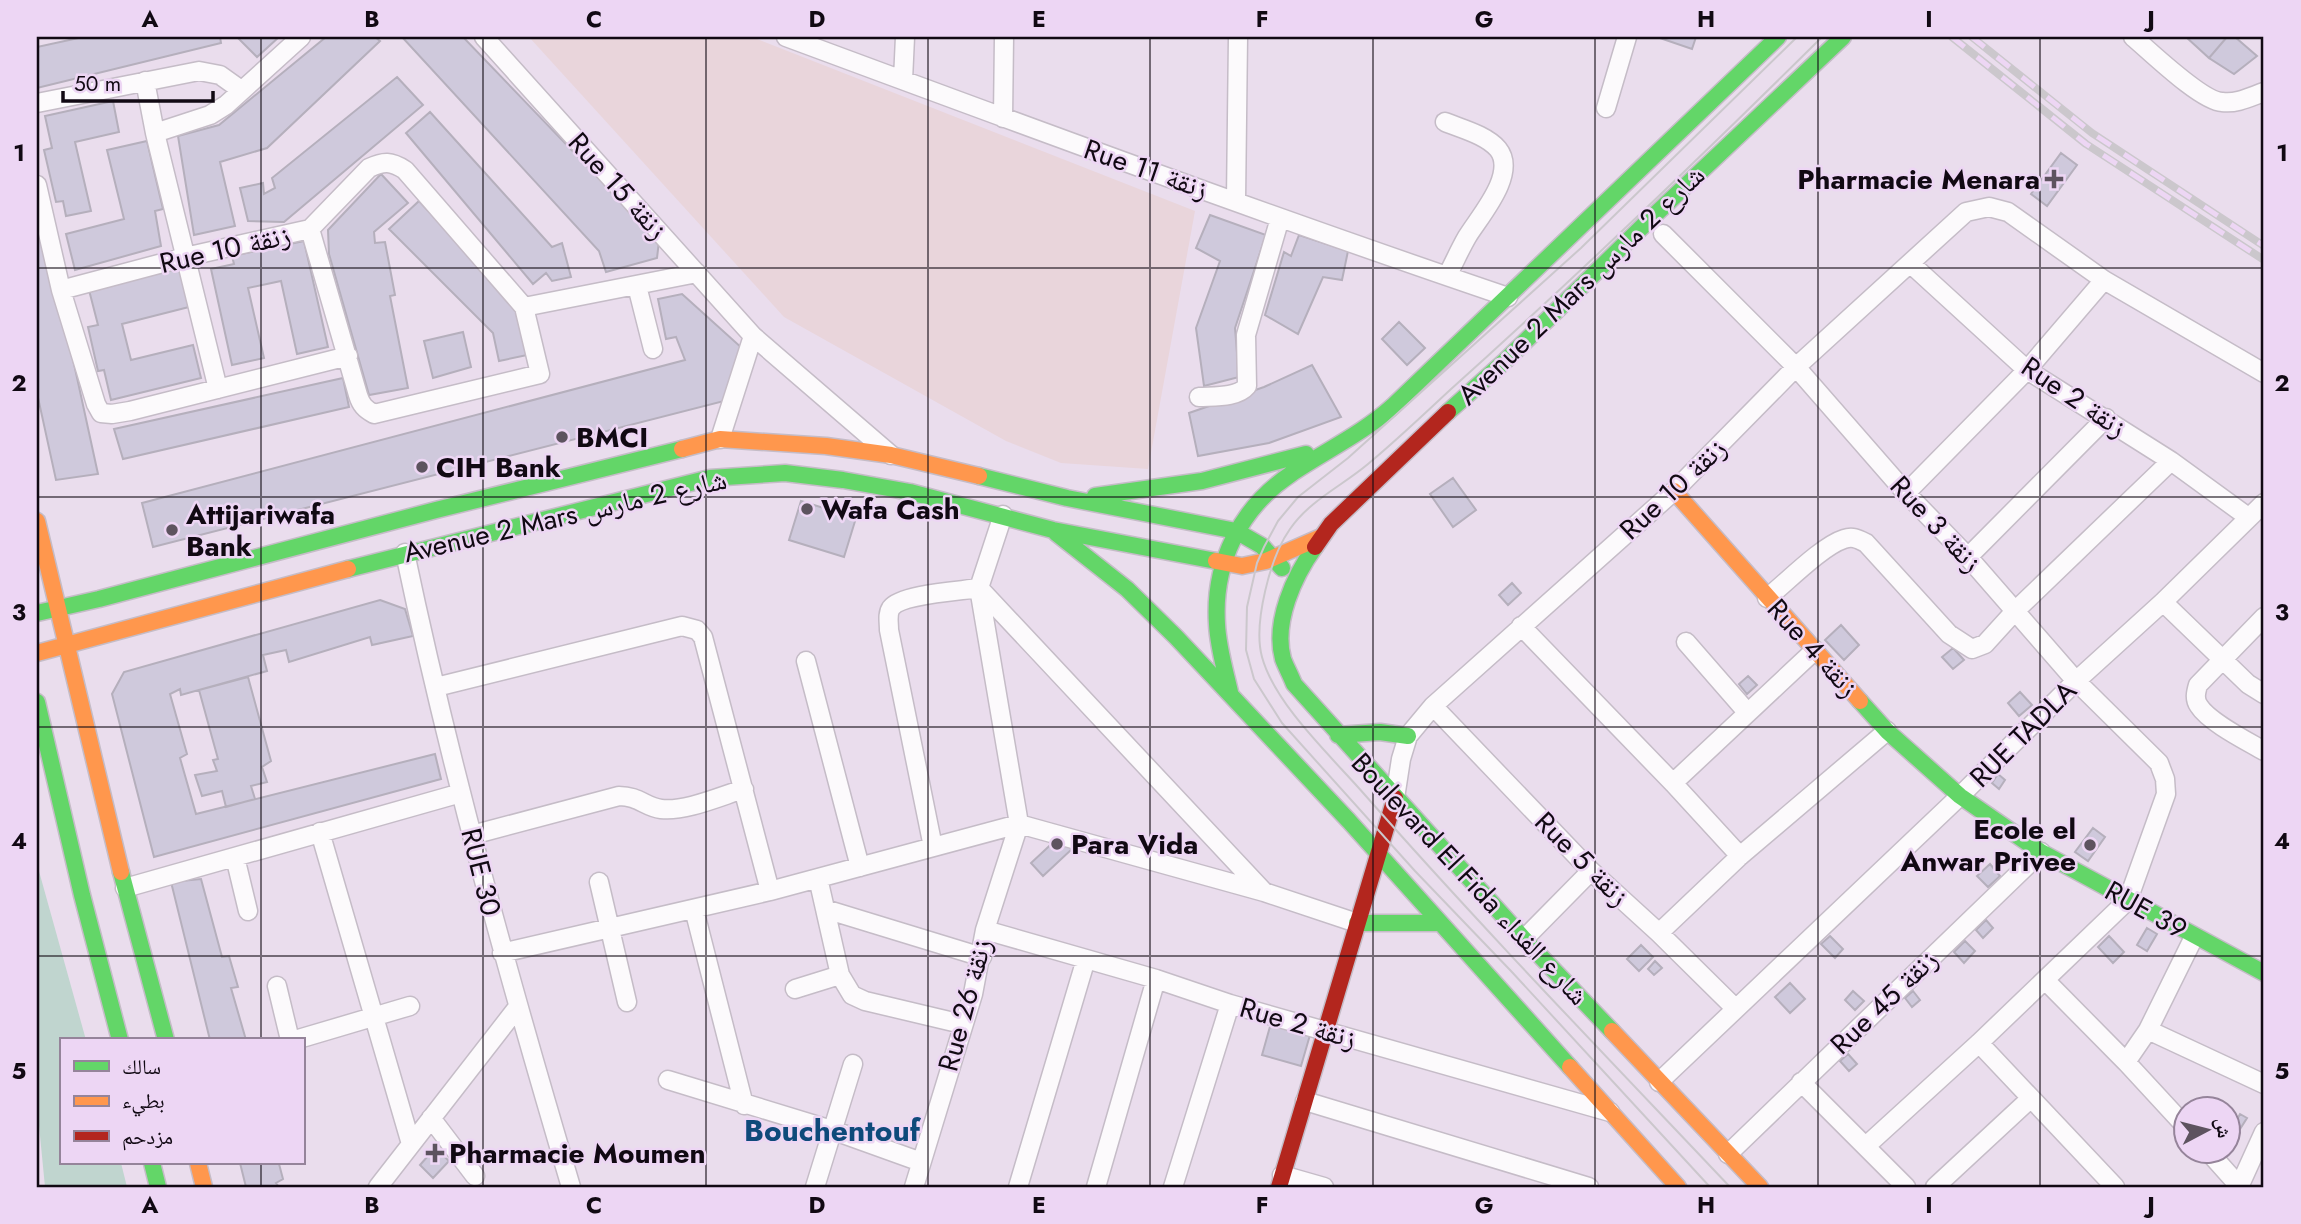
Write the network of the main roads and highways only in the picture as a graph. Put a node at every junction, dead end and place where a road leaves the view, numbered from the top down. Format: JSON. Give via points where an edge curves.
{"nodes":[{"id":1,"x":1778,"y":37,"type":"edge"},
{"id":2,"x":1843,"y":37,"type":"edge"},
{"id":3,"x":1342,"y":443,"type":"junction"},
{"id":4,"x":1674,"y":491,"type":"road end"},
{"id":5,"x":1067,"y":498,"type":"junction"},
{"id":6,"x":37,"y":521,"type":"edge"},
{"id":7,"x":1053,"y":530,"type":"junction"},
{"id":8,"x":1236,"y":531,"type":"junction"},
{"id":9,"x":1322,"y":536,"type":"junction"},
{"id":10,"x":1274,"y":558,"type":"junction"},
{"id":11,"x":1222,"y":562,"type":"junction"},
{"id":12,"x":1293,"y":585,"type":"junction"},
{"id":13,"x":58,"y":609,"type":"junction"},
{"id":14,"x":37,"y":613,"type":"edge"},
{"id":15,"x":66,"y":646,"type":"junction"},
{"id":16,"x":37,"y":653,"type":"edge"},
{"id":17,"x":1230,"y":694,"type":"junction"},
{"id":18,"x":37,"y":702,"type":"edge"},
{"id":19,"x":1338,"y":735,"type":"junction"},
{"id":20,"x":1408,"y":736,"type":"road end"},
{"id":21,"x":1960,"y":796,"type":"joint"},
{"id":22,"x":1395,"y":798,"type":"junction"},
{"id":23,"x":1378,"y":855,"type":"junction"},
{"id":24,"x":1357,"y":923,"type":"junction"},
{"id":25,"x":1439,"y":923,"type":"junction"},
{"id":26,"x":2264,"y":973,"type":"edge"},
{"id":27,"x":119,"y":1038,"type":"edge"},
{"id":28,"x":165,"y":1038,"type":"edge"},
{"id":29,"x":152,"y":1164,"type":"edge"},
{"id":30,"x":198,"y":1164,"type":"edge"},
{"id":31,"x":1281,"y":1181,"type":"edge"},
{"id":32,"x":1676,"y":1186,"type":"edge"},
{"id":33,"x":158,"y":1187,"type":"edge"},
{"id":34,"x":204,"y":1187,"type":"edge"},
{"id":35,"x":1760,"y":1187,"type":"edge"}],
"edges":[{"from":1,"to":3,"type":"main road","name":"Avenue 2 Mars شارع 2 مارس","via":[[1411,389]]},
{"from":2,"to":9,"type":"main road","name":"Avenue 2 Mars شارع 2 مارس","via":[[1357,497]]},
{"from":3,"to":5,"type":"main road","via":[[1215,479],[1155,491]]},
{"from":3,"to":8,"type":"main road","via":[[1277,483]]},
{"from":4,"to":21,"type":"main road","name":"Rue 4 زنقة","via":[[1887,732]]},
{"from":5,"to":8,"type":"main road","name":"Avenue 2 Mars شارع 2 مارس"},
{"from":5,"to":13,"type":"main road","name":"Avenue 2 Mars شارع 2 مارس","via":[[891,454],[720,439]]},
{"from":6,"to":13,"type":"main road"},
{"from":7,"to":11,"type":"main road","name":"Avenue 2 Mars شارع 2 مارس"},
{"from":7,"to":15,"type":"main road","name":"Avenue 2 Mars شارع 2 مارس","via":[[910,492],[843,480],[785,473],[710,478],[405,553]]},
{"from":7,"to":17,"type":"main road","name":"Boulevard El Fida شارع الفداء","via":[[1127,589]]},
{"from":8,"to":10,"type":"main road","via":[[1251,537]]},
{"from":8,"to":11,"type":"main road"},
{"from":9,"to":10,"type":"main road","name":"Avenue 2 Mars شارع 2 مارس"},
{"from":9,"to":12,"type":"main road","name":"Boulevard El Fida شارع الفداء"},
{"from":10,"to":11,"type":"main road","name":"Avenue 2 Mars شارع 2 مارس","via":[[1241,566]]},
{"from":10,"to":12,"type":"main road"},
{"from":11,"to":17,"type":"main road","via":[[1217,622]]},
{"from":12,"to":19,"type":"main road","name":"Boulevard El Fida شارع الفداء","via":[[1281,633],[1283,658],[1294,684]]},
{"from":13,"to":14,"type":"main road","name":"Avenue 2 Mars شارع 2 مارس"},
{"from":13,"to":15,"type":"main road"},
{"from":15,"to":16,"type":"main road","name":"Avenue 2 Mars شارع 2 مارس"},
{"from":15,"to":28,"type":"main road"},
{"from":17,"to":23,"type":"main road","name":"Boulevard El Fida شارع الفداء"},
{"from":18,"to":27,"type":"main road"},
{"from":19,"to":20,"type":"main road","via":[[1380,732]]},
{"from":19,"to":22,"type":"main road","name":"Boulevard El Fida شارع الفداء"},
{"from":21,"to":26,"type":"main road","name":"RUE 39","via":[[2041,852]]},
{"from":22,"to":23,"type":"main road"},
{"from":22,"to":35,"type":"main road","name":"Boulevard El Fida شارع الفداء"},
{"from":23,"to":24,"type":"main road"},
{"from":23,"to":25,"type":"main road","name":"Boulevard El Fida شارع الفداء"},
{"from":24,"to":25,"type":"main road"},
{"from":24,"to":31,"type":"main road"},
{"from":25,"to":32,"type":"main road","name":"Boulevard El Fida شارع الفداء"},
{"from":29,"to":33,"type":"main road"},
{"from":30,"to":34,"type":"main road"}]}
